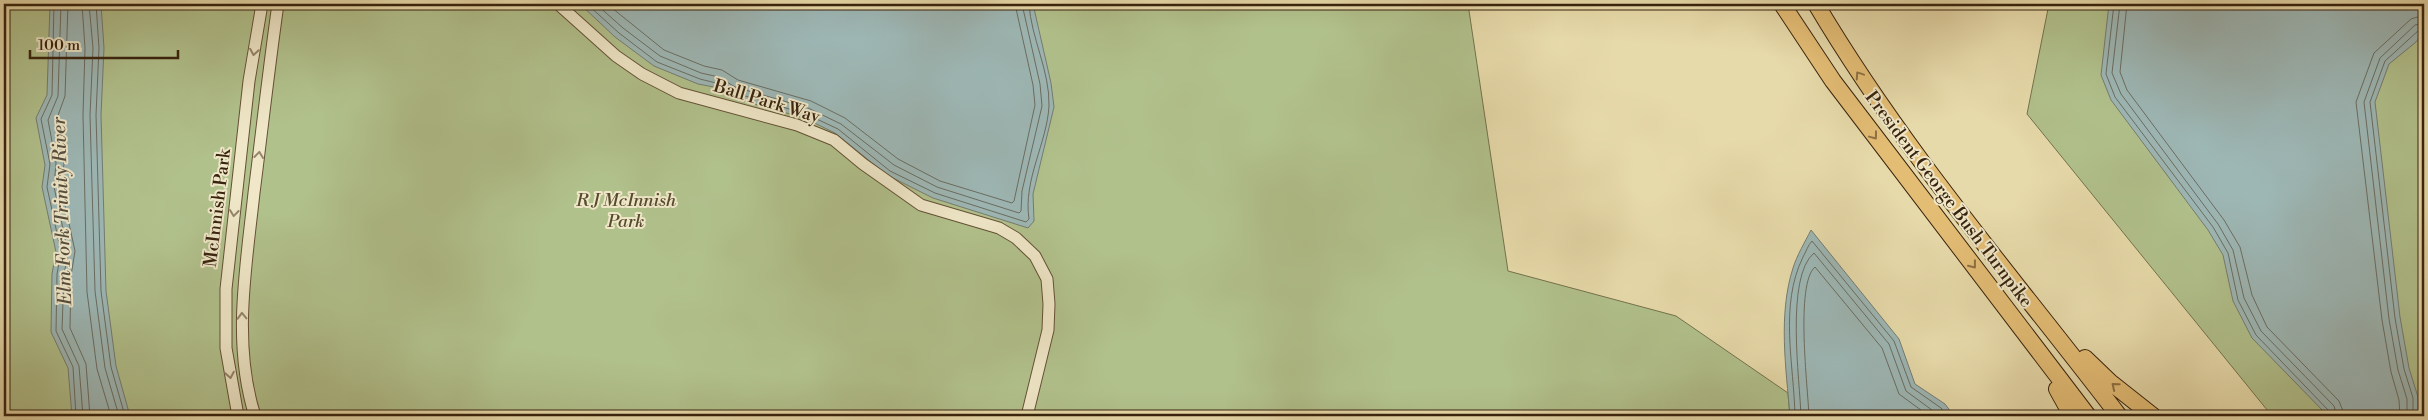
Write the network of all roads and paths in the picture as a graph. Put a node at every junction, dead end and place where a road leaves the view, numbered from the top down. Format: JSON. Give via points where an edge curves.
{"nodes":[{"id":1,"x":262,"y":4,"type":"edge"},
{"id":2,"x":278,"y":4,"type":"edge"},
{"id":3,"x":558,"y":4,"type":"edge"},
{"id":4,"x":1782,"y":4,"type":"edge"},
{"id":5,"x":1816,"y":4,"type":"edge"},
{"id":6,"x":2047,"y":322,"type":"junction"},
{"id":7,"x":2025,"y":332,"type":"junction"},
{"id":8,"x":238,"y":416,"type":"edge"},
{"id":9,"x":255,"y":416,"type":"edge"},
{"id":10,"x":1027,"y":416,"type":"edge"},
{"id":11,"x":2072,"y":416,"type":"edge"},
{"id":12,"x":2088,"y":416,"type":"edge"},
{"id":13,"x":2119,"y":416,"type":"edge"},
{"id":14,"x":2153,"y":416,"type":"edge"}],
"edges":[{"from":1,"to":8,"type":"street","name":"McInnish Park","one_way":true,"via":[[226,289],[226,348]]},
{"from":9,"to":2,"type":"street","name":"McInnish Park","one_way":true,"via":[[248,395],[242,308]]},
{"from":3,"to":10,"type":"street","name":"Ball Park Way","via":[[616,56],[679,93],[797,125],[834,140],[921,205],[999,228],[1016,238],[1035,256],[1047,279],[1049,304],[1048,330]]},
{"from":4,"to":7,"type":"highway","name":"President George Bush Turnpike","one_way":true,"via":[[1839,89]]},
{"from":6,"to":5,"type":"highway","name":"President George Bush Turnpike","one_way":true,"via":[[1890,121]]},
{"from":6,"to":13,"type":"highway","name":"President George Bush Turnpike"},
{"from":14,"to":6,"type":"highway","one_way":true,"via":[[2110,382]]},
{"from":7,"to":11,"type":"highway"},
{"from":7,"to":12,"type":"highway","name":"President George Bush Turnpike"}]}
